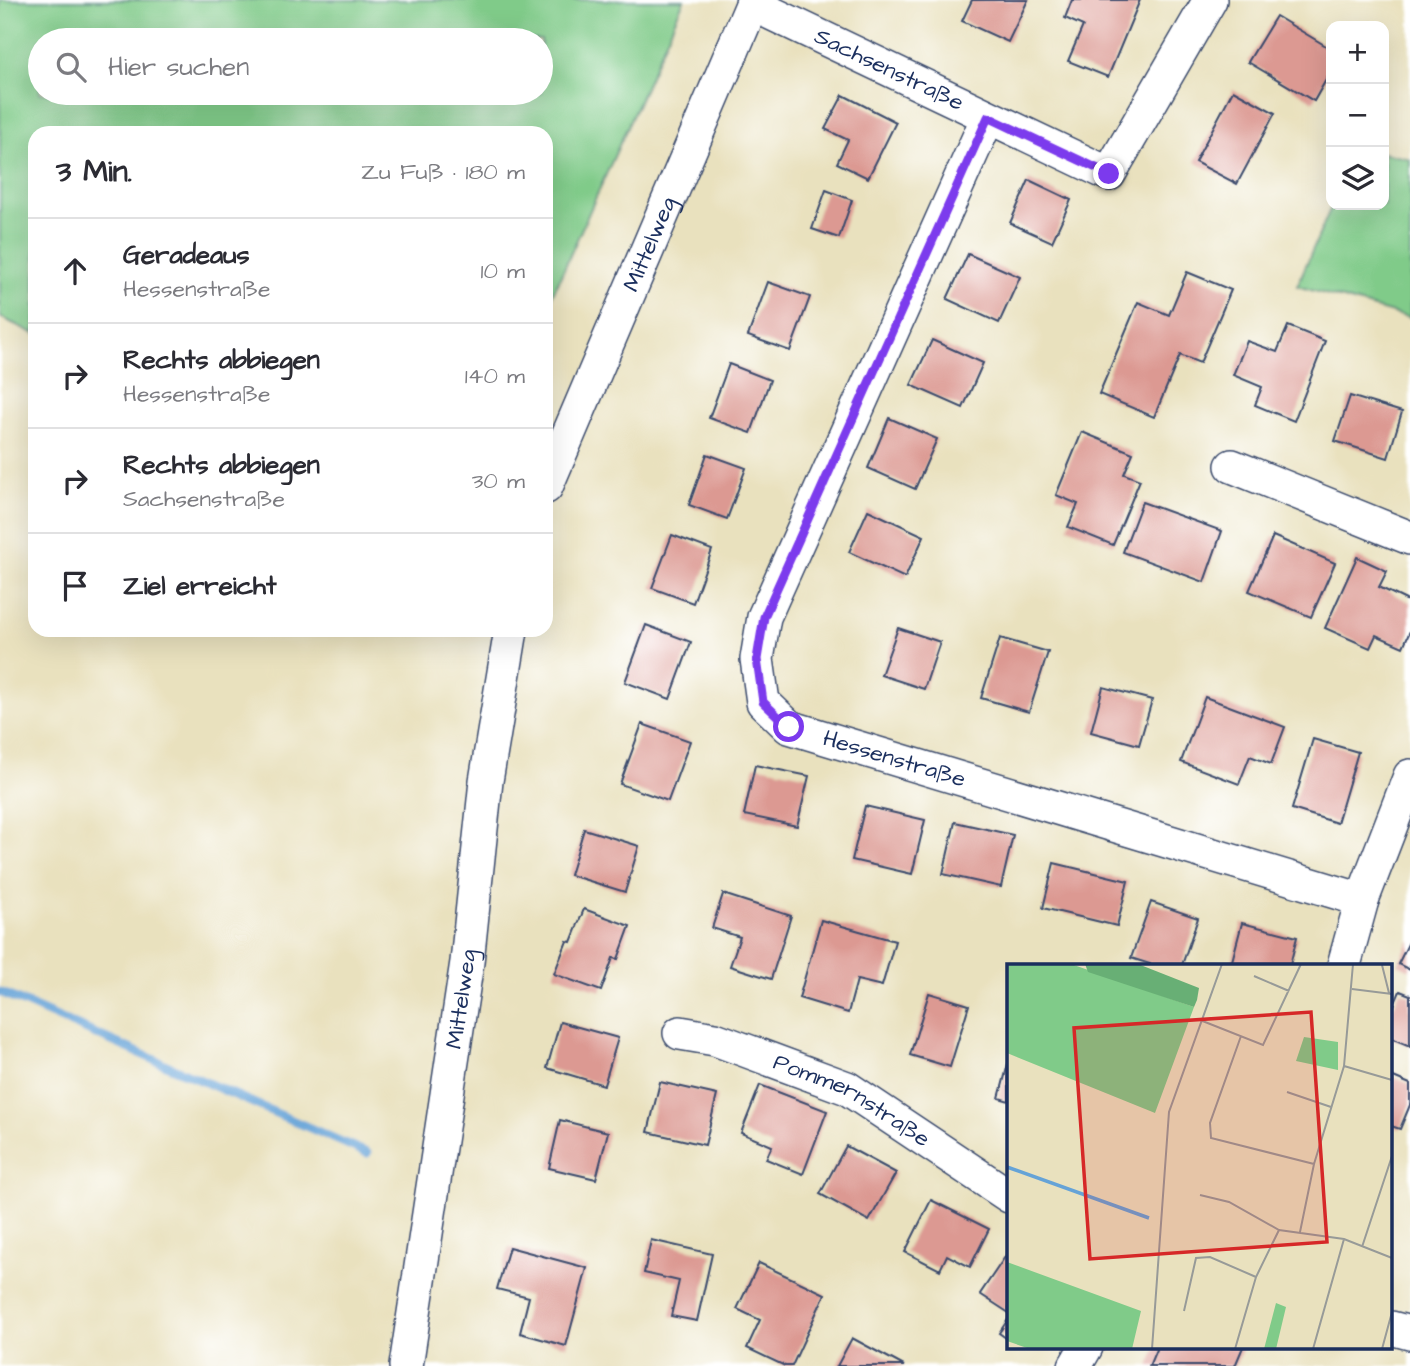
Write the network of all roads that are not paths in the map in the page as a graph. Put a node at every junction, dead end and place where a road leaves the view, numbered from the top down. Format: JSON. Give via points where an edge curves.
{"nodes":[{"id":1,"x":1210,"y":0,"type":"edge"},
{"id":2,"x":753,"y":2,"type":"edge"},
{"id":3,"x":988,"y":117,"type":"junction"},
{"id":4,"x":1232,"y":466,"type":"dead end"},
{"id":5,"x":553,"y":471,"type":"edge"},
{"id":6,"x":1410,"y":538,"type":"edge"},
{"id":7,"x":510,"y":637,"type":"edge"},
{"id":8,"x":1410,"y":776,"type":"edge"},
{"id":9,"x":1362,"y":900,"type":"junction"},
{"id":10,"x":1344,"y":964,"type":"edge"},
{"id":11,"x":680,"y":1033,"type":"dead end"},
{"id":12,"x":1007,"y":1195,"type":"edge"},
{"id":13,"x":1392,"y":1328,"type":"edge"},
{"id":14,"x":1410,"y":1333,"type":"edge"},
{"id":15,"x":1085,"y":1348,"type":"edge"},
{"id":16,"x":407,"y":1366,"type":"edge"},
{"id":17,"x":1075,"y":1366,"type":"edge"}],
"edges":[{"from":1,"to":3,"type":"street","name":"Sachsenstraße","via":[[1109,174]]},
{"from":2,"to":3,"type":"street","name":"Sachsenstraße"},
{"from":2,"to":5,"type":"street","name":"Mittelweg"},
{"from":3,"to":9,"type":"street","name":"Hessenstraße","via":[[764,617],[757,659],[763,702],[789,727]]},
{"from":4,"to":6,"type":"street"},
{"from":7,"to":16,"type":"street","name":"Mittelweg"},
{"from":8,"to":9,"type":"street"},
{"from":9,"to":10,"type":"street"},
{"from":11,"to":12,"type":"street","name":"Pommernstraße","via":[[716,1039],[846,1088]]},
{"from":13,"to":14,"type":"street"},
{"from":15,"to":17,"type":"street"}]}
